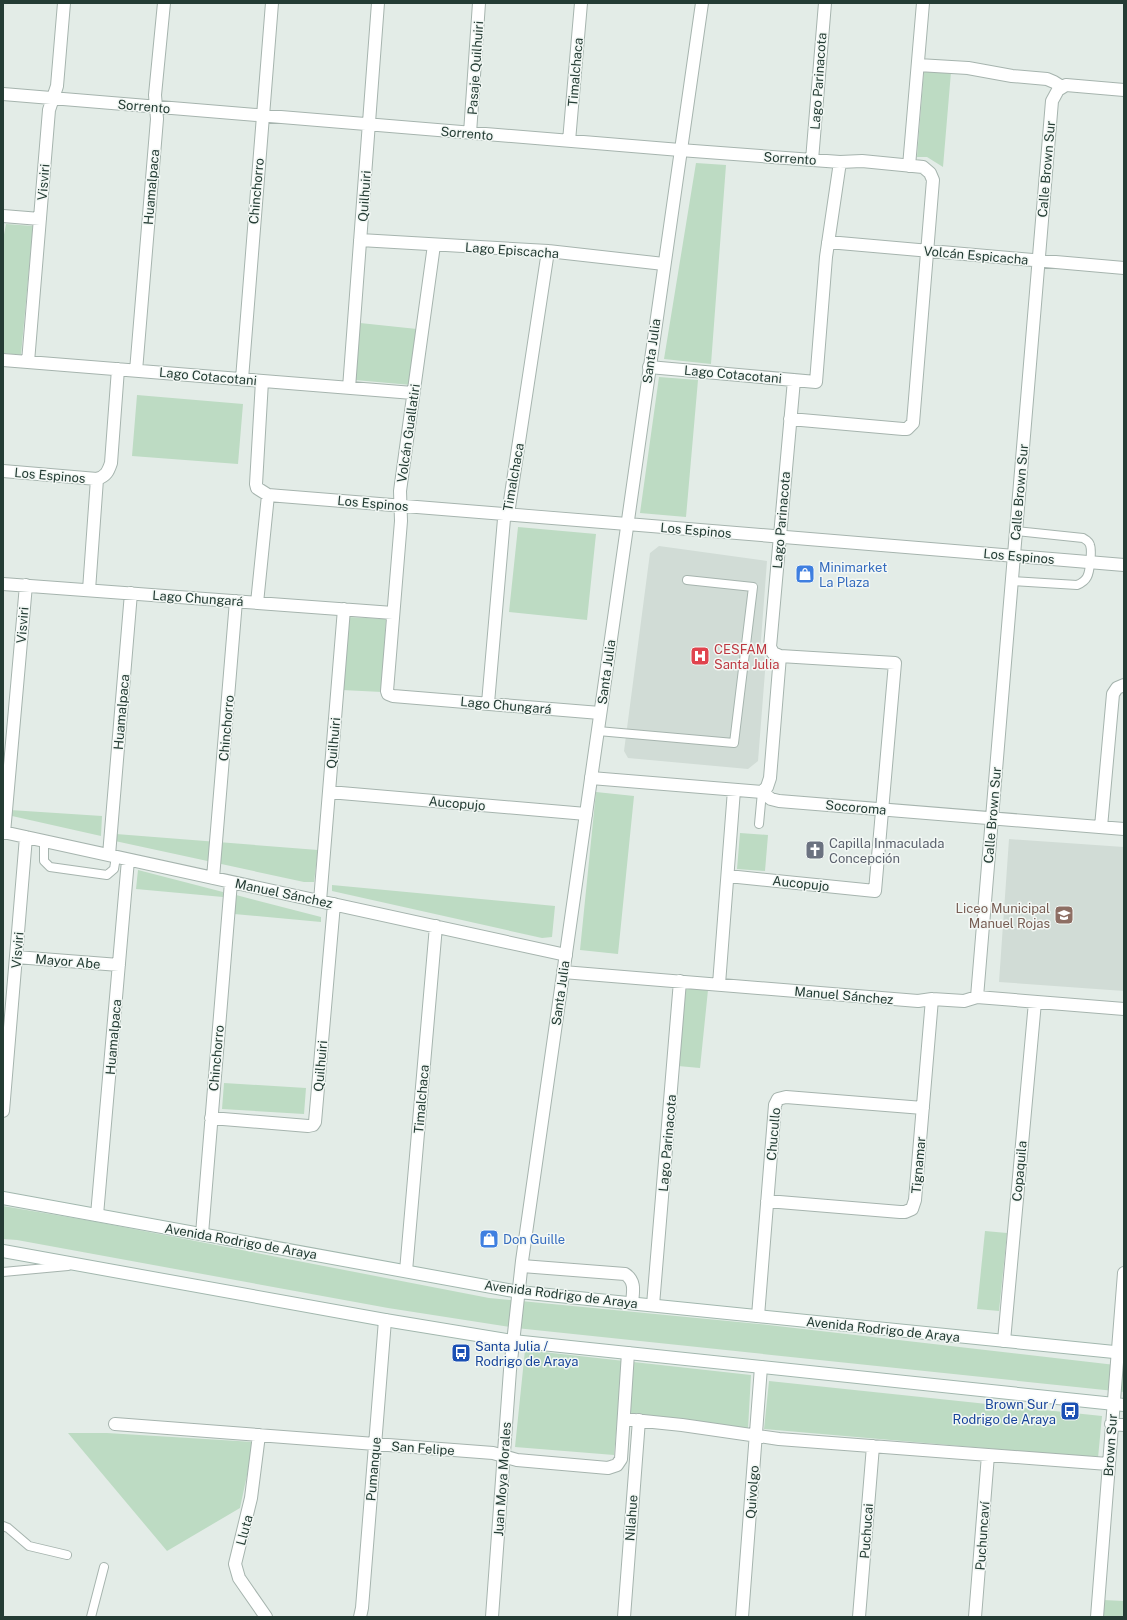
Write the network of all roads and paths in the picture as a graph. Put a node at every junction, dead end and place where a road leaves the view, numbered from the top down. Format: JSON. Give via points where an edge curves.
{"nodes":[{"id":1,"x":64,"y":3,"type":"edge"},
{"id":2,"x":164,"y":3,"type":"edge"},
{"id":3,"x":272,"y":3,"type":"edge"},
{"id":4,"x":378,"y":3,"type":"edge"},
{"id":5,"x":479,"y":3,"type":"edge"},
{"id":6,"x":581,"y":3,"type":"edge"},
{"id":7,"x":702,"y":3,"type":"edge"},
{"id":8,"x":824,"y":3,"type":"edge"},
{"id":9,"x":923,"y":3,"type":"edge"},
{"id":10,"x":918,"y":65,"type":"junction"},
{"id":11,"x":1062,"y":87,"type":"junction"},
{"id":12,"x":1124,"y":90,"type":"edge"},
{"id":13,"x":3,"y":94,"type":"edge"},
{"id":14,"x":53,"y":98,"type":"junction"},
{"id":15,"x":156,"y":107,"type":"junction"},
{"id":16,"x":262,"y":116,"type":"junction"},
{"id":17,"x":369,"y":125,"type":"junction"},
{"id":18,"x":470,"y":133,"type":"junction"},
{"id":19,"x":569,"y":141,"type":"junction"},
{"id":20,"x":680,"y":150,"type":"junction"},
{"id":21,"x":812,"y":160,"type":"junction"},
{"id":22,"x":840,"y":162,"type":"junction"},
{"id":23,"x":909,"y":166,"type":"junction"},
{"id":24,"x":3,"y":216,"type":"edge"},
{"id":25,"x":40,"y":219,"type":"junction"},
{"id":26,"x":360,"y":240,"type":"junction"},
{"id":27,"x":828,"y":242,"type":"junction"},
{"id":28,"x":434,"y":245,"type":"junction"},
{"id":29,"x":548,"y":251,"type":"junction"},
{"id":30,"x":928,"y":251,"type":"junction"},
{"id":31,"x":1038,"y":261,"type":"junction"},
{"id":32,"x":664,"y":264,"type":"junction"},
{"id":33,"x":1124,"y":268,"type":"edge"},
{"id":34,"x":3,"y":360,"type":"edge"},
{"id":35,"x":28,"y":362,"type":"junction"},
{"id":36,"x":649,"y":367,"type":"junction"},
{"id":37,"x":118,"y":369,"type":"junction"},
{"id":38,"x":136,"y":371,"type":"junction"},
{"id":39,"x":242,"y":379,"type":"junction"},
{"id":40,"x":794,"y":380,"type":"junction"},
{"id":41,"x":262,"y":381,"type":"junction"},
{"id":42,"x":349,"y":388,"type":"junction"},
{"id":43,"x":414,"y":393,"type":"junction"},
{"id":44,"x":790,"y":419,"type":"junction"},
{"id":45,"x":3,"y":471,"type":"edge"},
{"id":46,"x":97,"y":479,"type":"junction"},
{"id":47,"x":268,"y":495,"type":"junction"},
{"id":48,"x":400,"y":506,"type":"junction"},
{"id":49,"x":508,"y":514,"type":"junction"},
{"id":50,"x":627,"y":524,"type":"junction"},
{"id":51,"x":1016,"y":531,"type":"junction"},
{"id":52,"x":780,"y":536,"type":"junction"},
{"id":53,"x":1014,"y":556,"type":"junction"},
{"id":54,"x":1090,"y":562,"type":"junction"},
{"id":55,"x":1124,"y":565,"type":"edge"},
{"id":56,"x":687,"y":580,"type":"dead end"},
{"id":57,"x":1012,"y":581,"type":"junction"},
{"id":58,"x":3,"y":584,"type":"edge"},
{"id":59,"x":26,"y":585,"type":"junction"},
{"id":60,"x":89,"y":590,"type":"junction"},
{"id":61,"x":131,"y":593,"type":"junction"},
{"id":62,"x":236,"y":601,"type":"junction"},
{"id":63,"x":258,"y":603,"type":"junction"},
{"id":64,"x":344,"y":609,"type":"junction"},
{"id":65,"x":393,"y":613,"type":"junction"},
{"id":66,"x":780,"y":656,"type":"junction"},
{"id":67,"x":1124,"y":685,"type":"edge"},
{"id":68,"x":388,"y":694,"type":"joint"},
{"id":69,"x":488,"y":703,"type":"junction"},
{"id":70,"x":600,"y":713,"type":"junction"},
{"id":71,"x":8,"y":718,"type":"edge"},
{"id":72,"x":598,"y":731,"type":"junction"},
{"id":73,"x":591,"y":778,"type":"junction"},
{"id":74,"x":734,"y":790,"type":"junction"},
{"id":75,"x":329,"y":792,"type":"junction"},
{"id":76,"x":762,"y":792,"type":"junction"},
{"id":77,"x":882,"y":809,"type":"junction"},
{"id":78,"x":586,"y":814,"type":"junction"},
{"id":79,"x":992,"y":818,"type":"junction"},
{"id":80,"x":760,"y":824,"type":"dead end"},
{"id":81,"x":1101,"y":827,"type":"junction"},
{"id":82,"x":1124,"y":829,"type":"edge"},
{"id":83,"x":3,"y":833,"type":"edge"},
{"id":84,"x":26,"y":837,"type":"junction"},
{"id":85,"x":44,"y":841,"type":"junction"},
{"id":86,"x":118,"y":857,"type":"junction"},
{"id":87,"x":728,"y":876,"type":"junction"},
{"id":88,"x":213,"y":878,"type":"junction"},
{"id":89,"x":231,"y":882,"type":"junction"},
{"id":90,"x":320,"y":901,"type":"junction"},
{"id":91,"x":334,"y":904,"type":"junction"},
{"id":92,"x":436,"y":926,"type":"junction"},
{"id":93,"x":566,"y":955,"type":"junction"},
{"id":94,"x":16,"y":957,"type":"junction"},
{"id":95,"x":119,"y":965,"type":"junction"},
{"id":96,"x":563,"y":972,"type":"junction"},
{"id":97,"x":680,"y":981,"type":"junction"},
{"id":98,"x":719,"y":984,"type":"junction"},
{"id":99,"x":977,"y":997,"type":"junction"},
{"id":100,"x":932,"y":999,"type":"junction"},
{"id":101,"x":1035,"y":1002,"type":"junction"},
{"id":102,"x":1124,"y":1009,"type":"edge"},
{"id":103,"x":923,"y":1108,"type":"junction"},
{"id":104,"x":3,"y":1111,"type":"edge"},
{"id":105,"x":211,"y":1118,"type":"junction"},
{"id":106,"x":3,"y":1198,"type":"edge"},
{"id":107,"x":767,"y":1201,"type":"junction"},
{"id":108,"x":98,"y":1215,"type":"junction"},
{"id":109,"x":202,"y":1234,"type":"junction"},
{"id":110,"x":3,"y":1251,"type":"edge"},
{"id":111,"x":86,"y":1265,"type":"junction"},
{"id":112,"x":522,"y":1266,"type":"junction"},
{"id":113,"x":3,"y":1272,"type":"edge"},
{"id":114,"x":406,"y":1272,"type":"junction"},
{"id":115,"x":1124,"y":1273,"type":"edge"},
{"id":116,"x":519,"y":1292,"type":"junction"},
{"id":117,"x":632,"y":1303,"type":"junction"},
{"id":118,"x":653,"y":1305,"type":"junction"},
{"id":119,"x":758,"y":1316,"type":"junction"},
{"id":120,"x":385,"y":1320,"type":"junction"},
{"id":121,"x":513,"y":1341,"type":"junction"},
{"id":122,"x":1004,"y":1341,"type":"junction"},
{"id":123,"x":1121,"y":1352,"type":"edge"},
{"id":124,"x":628,"y":1353,"type":"junction"},
{"id":125,"x":761,"y":1367,"type":"junction"},
{"id":126,"x":1118,"y":1404,"type":"edge"},
{"id":127,"x":624,"y":1419,"type":"junction"},
{"id":128,"x":639,"y":1420,"type":"junction"},
{"id":129,"x":115,"y":1424,"type":"dead end"},
{"id":130,"x":1111,"y":1424,"type":"junction"},
{"id":131,"x":1124,"y":1424,"type":"edge"},
{"id":132,"x":259,"y":1435,"type":"junction"},
{"id":133,"x":756,"y":1435,"type":"junction"},
{"id":134,"x":376,"y":1444,"type":"junction"},
{"id":135,"x":873,"y":1446,"type":"junction"},
{"id":136,"x":988,"y":1455,"type":"junction"},
{"id":137,"x":503,"y":1456,"type":"junction"},
{"id":138,"x":1108,"y":1464,"type":"junction"},
{"id":139,"x":3,"y":1526,"type":"edge"},
{"id":140,"x":67,"y":1555,"type":"dead end"},
{"id":141,"x":104,"y":1568,"type":"dead end"},
{"id":142,"x":91,"y":1617,"type":"edge"},
{"id":143,"x":266,"y":1617,"type":"edge"},
{"id":144,"x":360,"y":1617,"type":"edge"},
{"id":145,"x":492,"y":1617,"type":"edge"},
{"id":146,"x":624,"y":1617,"type":"edge"},
{"id":147,"x":742,"y":1617,"type":"edge"},
{"id":148,"x":860,"y":1617,"type":"edge"},
{"id":149,"x":975,"y":1617,"type":"edge"},
{"id":150,"x":1097,"y":1617,"type":"edge"}],
"edges":[{"from":1,"to":14,"type":"street","name":"Visviri","via":[[57,86]]},
{"from":2,"to":15,"type":"street","name":"Huamalpaca"},
{"from":3,"to":16,"type":"street","name":"Chinchorro"},
{"from":4,"to":17,"type":"street","name":"Quilhuiri"},
{"from":5,"to":18,"type":"street","name":"Pasaje Quilhuiri"},
{"from":6,"to":19,"type":"street","name":"Timalchaca"},
{"from":7,"to":20,"type":"street","name":"Santa Julia"},
{"from":8,"to":21,"type":"street","name":"Lago Parinacota"},
{"from":9,"to":10,"type":"street"},
{"from":10,"to":11,"type":"street","via":[[968,68],[1047,79]]},
{"from":10,"to":23,"type":"street"},
{"from":11,"to":12,"type":"street","via":[[1071,85]]},
{"from":11,"to":31,"type":"street","name":"Calle Brown Sur","via":[[1055,93],[1052,101]]},
{"from":13,"to":14,"type":"street","name":"Sorrento"},
{"from":14,"to":15,"type":"street","name":"Sorrento"},
{"from":14,"to":25,"type":"street","name":"Visviri","via":[[49,110]]},
{"from":15,"to":16,"type":"street","name":"Sorrento"},
{"from":15,"to":38,"type":"street","name":"Huamalpaca"},
{"from":16,"to":17,"type":"street","name":"Sorrento"},
{"from":16,"to":39,"type":"street","name":"Chinchorro"},
{"from":17,"to":18,"type":"street","name":"Sorrento"},
{"from":17,"to":26,"type":"street","name":"Quilhuiri"},
{"from":18,"to":19,"type":"street","name":"Sorrento"},
{"from":19,"to":20,"type":"street","name":"Sorrento"},
{"from":20,"to":21,"type":"street","name":"Sorrento"},
{"from":20,"to":32,"type":"street","name":"Santa Julia"},
{"from":21,"to":22,"type":"street","name":"Sorrento"},
{"from":22,"to":23,"type":"street","name":"Sorrento","via":[[862,161]]},
{"from":22,"to":27,"type":"street"},
{"from":23,"to":30,"type":"street","name":"Sorrento","via":[[923,167],[930,172],[933,180]]},
{"from":24,"to":25,"type":"street"},
{"from":25,"to":35,"type":"street","name":"Visviri"},
{"from":26,"to":28,"type":"street","name":"Lago Episcacha"},
{"from":26,"to":42,"type":"street","name":"Quilhuiri"},
{"from":27,"to":30,"type":"street","name":"Volcán Espicacha"},
{"from":27,"to":40,"type":"street","name":"Lago Cotacotani","via":[[816,382]]},
{"from":28,"to":29,"type":"street","name":"Lago Episcacha"},
{"from":28,"to":43,"type":"street","name":"Volcán Guallatiri"},
{"from":29,"to":32,"type":"street","name":"Lago Episcacha"},
{"from":29,"to":49,"type":"street","name":"Timalchaca"},
{"from":30,"to":31,"type":"street","name":"Volcán Espicacha"},
{"from":30,"to":44,"type":"street","via":[[914,419],[911,426],[903,429]]},
{"from":31,"to":33,"type":"street","name":"Volcán Espicacha"},
{"from":31,"to":51,"type":"street","name":"Calle Brown Sur"},
{"from":32,"to":36,"type":"street","name":"Santa Julia"},
{"from":34,"to":35,"type":"street","name":"Lago Cotacotani"},
{"from":35,"to":37,"type":"street","name":"Lago Cotacotani"},
{"from":36,"to":40,"type":"street","name":"Lago Cotacotani"},
{"from":36,"to":50,"type":"street","name":"Santa Julia"},
{"from":37,"to":38,"type":"street","name":"Lago Cotacotani"},
{"from":37,"to":46,"type":"street","via":[[111,463],[108,472]]},
{"from":38,"to":39,"type":"street","name":"Lago Cotacotani"},
{"from":39,"to":41,"type":"street","name":"Lago Cotacotani"},
{"from":40,"to":44,"type":"street","name":"Lago Parinacota"},
{"from":41,"to":42,"type":"street","name":"Lago Cotacotani"},
{"from":41,"to":47,"type":"street","via":[[256,484],[257,488]]},
{"from":42,"to":43,"type":"street","name":"Lago Cotacotani"},
{"from":43,"to":48,"type":"street","name":"Volcán Guallatiri"},
{"from":44,"to":52,"type":"street","name":"Lago Parinacota"},
{"from":45,"to":46,"type":"street","name":"Los Espinos"},
{"from":46,"to":60,"type":"street"},
{"from":47,"to":48,"type":"street","name":"Los Espinos"},
{"from":47,"to":63,"type":"street"},
{"from":48,"to":49,"type":"street","name":"Los Espinos"},
{"from":48,"to":65,"type":"street","name":"Volcán Guallatiri"},
{"from":49,"to":50,"type":"street","name":"Los Espinos"},
{"from":49,"to":69,"type":"street","name":"Timalchaca","via":[[504,519]]},
{"from":50,"to":52,"type":"street","name":"Los Espinos"},
{"from":50,"to":70,"type":"street","name":"Santa Julia"},
{"from":51,"to":53,"type":"street","name":"Calle Brown Sur"},
{"from":51,"to":54,"type":"lane","via":[[1084,538],[1088,540],[1090,547]]},
{"from":52,"to":53,"type":"street","name":"Los Espinos"},
{"from":52,"to":66,"type":"street","name":"Lago Parinacota","via":[[770,647],[773,653]]},
{"from":53,"to":54,"type":"street","name":"Los Espinos"},
{"from":53,"to":57,"type":"street","name":"Calle Brown Sur"},
{"from":54,"to":55,"type":"street","name":"Los Espinos"},
{"from":54,"to":57,"type":"lane","via":[[1087,578],[1077,585]]},
{"from":56,"to":72,"type":"lane","via":[[753,587],[734,743]]},
{"from":57,"to":79,"type":"street","name":"Calle Brown Sur"},
{"from":58,"to":59,"type":"street","name":"Lago Chungará"},
{"from":59,"to":60,"type":"street","name":"Lago Chungará"},
{"from":59,"to":71,"type":"street","name":"Visviri"},
{"from":60,"to":61,"type":"street","name":"Lago Chungará"},
{"from":61,"to":62,"type":"street","name":"Lago Chungará"},
{"from":61,"to":86,"type":"street","name":"Huamalpaca"},
{"from":62,"to":63,"type":"street","name":"Lago Chungará"},
{"from":62,"to":88,"type":"street","name":"Chinchorro"},
{"from":63,"to":64,"type":"street","name":"Lago Chungará"},
{"from":64,"to":65,"type":"street","name":"Lago Chungará"},
{"from":64,"to":75,"type":"street","name":"Quilhuiri"},
{"from":65,"to":68,"type":"street","name":"Volcán Guallatiri"},
{"from":66,"to":76,"type":"street","via":[[770,778]]},
{"from":66,"to":77,"type":"street","via":[[895,662]]},
{"from":67,"to":81,"type":"street","via":[[1113,694]]},
{"from":68,"to":69,"type":"street","name":"Lago Chungará"},
{"from":69,"to":70,"type":"street","name":"Lago Chungará"},
{"from":70,"to":72,"type":"street","name":"Santa Julia"},
{"from":71,"to":83,"type":"street","name":"Visviri"},
{"from":72,"to":73,"type":"street","name":"Santa Julia"},
{"from":73,"to":74,"type":"street","name":"Socoroma"},
{"from":73,"to":78,"type":"street","name":"Santa Julia"},
{"from":74,"to":76,"type":"street","name":"Socoroma"},
{"from":74,"to":87,"type":"street"},
{"from":75,"to":78,"type":"street","name":"Aucopujo"},
{"from":75,"to":90,"type":"street","name":"Quilhuiri"},
{"from":76,"to":77,"type":"street","name":"Socoroma","via":[[779,801]]},
{"from":76,"to":80,"type":"lane"},
{"from":77,"to":79,"type":"street","name":"Socoroma"},
{"from":77,"to":87,"type":"street","name":"Aucopujo","via":[[875,891]]},
{"from":78,"to":93,"type":"street","name":"Santa Julia"},
{"from":79,"to":81,"type":"street","name":"Socoroma"},
{"from":79,"to":99,"type":"street","name":"Calle Brown Sur"},
{"from":81,"to":82,"type":"street","name":"Socoroma"},
{"from":83,"to":84,"type":"street","name":"Manuel Sánchez"},
{"from":84,"to":85,"type":"street","name":"Manuel Sánchez"},
{"from":84,"to":94,"type":"street","name":"Visviri"},
{"from":85,"to":86,"type":"street","name":"Manuel Sánchez"},
{"from":85,"to":86,"type":"lane","via":[[44,861],[50,867],[107,875],[114,869]]},
{"from":86,"to":88,"type":"street","name":"Manuel Sánchez"},
{"from":86,"to":95,"type":"street","name":"Huamalpaca"},
{"from":87,"to":98,"type":"street"},
{"from":88,"to":89,"type":"street","name":"Manuel Sánchez"},
{"from":89,"to":90,"type":"street","name":"Manuel Sánchez"},
{"from":89,"to":105,"type":"street","name":"Chinchorro"},
{"from":90,"to":91,"type":"street","name":"Manuel Sánchez"},
{"from":91,"to":92,"type":"street","name":"Manuel Sánchez"},
{"from":91,"to":105,"type":"street","name":"Quilhuiri","via":[[313,1125]]},
{"from":92,"to":93,"type":"street","name":"Manuel Sánchez"},
{"from":92,"to":114,"type":"street","name":"Timalchaca"},
{"from":93,"to":96,"type":"street","name":"Santa Julia"},
{"from":94,"to":95,"type":"street","name":"Mayor Abe"},
{"from":94,"to":104,"type":"street","name":"Visviri"},
{"from":95,"to":108,"type":"street","name":"Huamalpaca"},
{"from":96,"to":97,"type":"street","name":"Manuel Sánchez"},
{"from":96,"to":112,"type":"street","name":"Santa Julia"},
{"from":97,"to":98,"type":"street","name":"Manuel Sánchez"},
{"from":97,"to":118,"type":"street","name":"Lago Parinacota"},
{"from":98,"to":100,"type":"street","name":"Manuel Sánchez","via":[[918,1001]]},
{"from":99,"to":100,"type":"street","name":"Manuel Sánchez","via":[[957,1001]]},
{"from":99,"to":101,"type":"street","name":"Manuel Sánchez"},
{"from":100,"to":103,"type":"street","name":"Tignamar"},
{"from":101,"to":102,"type":"street","name":"Manuel Sánchez"},
{"from":101,"to":122,"type":"street","name":"Copaquila"},
{"from":103,"to":107,"type":"street","name":"Tignamar","via":[[914,1205],[908,1211]]},
{"from":103,"to":107,"type":"street","name":"Chucullo","via":[[786,1097],[778,1099],[775,1105]]},
{"from":105,"to":109,"type":"street","name":"Chinchorro"},
{"from":106,"to":108,"type":"street","name":"Avenida Rodrigo de Araya"},
{"from":107,"to":119,"type":"street","name":"Chucullo"},
{"from":108,"to":109,"type":"street","name":"Avenida Rodrigo de Araya"},
{"from":109,"to":114,"type":"street","name":"Avenida Rodrigo de Araya"},
{"from":110,"to":111,"type":"street"},
{"from":111,"to":113,"type":"lane"},
{"from":111,"to":120,"type":"street"},
{"from":112,"to":116,"type":"street","name":"Santa Julia"},
{"from":112,"to":117,"type":"street","via":[[625,1274],[634,1285]]},
{"from":114,"to":116,"type":"street","name":"Avenida Rodrigo de Araya"},
{"from":115,"to":123,"type":"street","name":"Brown Sur"},
{"from":116,"to":117,"type":"street","name":"Avenida Rodrigo de Araya"},
{"from":116,"to":121,"type":"street","name":"Santa Julia"},
{"from":117,"to":118,"type":"street","name":"Avenida Rodrigo de Araya"},
{"from":118,"to":119,"type":"street","name":"Avenida Rodrigo de Araya"},
{"from":119,"to":122,"type":"street","name":"Avenida Rodrigo de Araya"},
{"from":120,"to":121,"type":"street"},
{"from":120,"to":134,"type":"street","name":"Pumanque"},
{"from":121,"to":124,"type":"street"},
{"from":121,"to":137,"type":"street","name":"Juan Moya Morales"},
{"from":122,"to":123,"type":"street","name":"Avenida Rodrigo de Araya"},
{"from":123,"to":126,"type":"street","name":"Brown Sur"},
{"from":124,"to":125,"type":"street"},
{"from":124,"to":127,"type":"street","name":"San Felipe"},
{"from":125,"to":126,"type":"street"},
{"from":125,"to":133,"type":"street","name":"Quivolgo"},
{"from":126,"to":130,"type":"street","name":"Brown Sur"},
{"from":127,"to":128,"type":"street"},
{"from":127,"to":137,"type":"street","name":"San Felipe","via":[[621,1459],[613,1468],[517,1460]]},
{"from":128,"to":133,"type":"street"},
{"from":128,"to":146,"type":"street","name":"Nilahue"},
{"from":129,"to":132,"type":"street","name":"San Felipe"},
{"from":130,"to":131,"type":"street"},
{"from":130,"to":138,"type":"street","name":"Brown Sur"},
{"from":132,"to":134,"type":"street","name":"San Felipe"},
{"from":132,"to":143,"type":"street","name":"Lluta","via":[[251,1498],[235,1564],[239,1578]]},
{"from":133,"to":135,"type":"street"},
{"from":133,"to":147,"type":"street","name":"Quivolgo"},
{"from":134,"to":137,"type":"street","name":"San Felipe","via":[[494,1453]]},
{"from":134,"to":144,"type":"street","name":"Pumanque"},
{"from":135,"to":136,"type":"street"},
{"from":135,"to":148,"type":"street","name":"Puchucai"},
{"from":136,"to":138,"type":"street"},
{"from":136,"to":149,"type":"street","name":"Puchuncaví"},
{"from":137,"to":145,"type":"street","name":"Juan Moya Morales"},
{"from":138,"to":150,"type":"street","name":"Brown Sur"},
{"from":139,"to":140,"type":"lane","via":[[29,1546]]},
{"from":141,"to":142,"type":"lane"}]}
